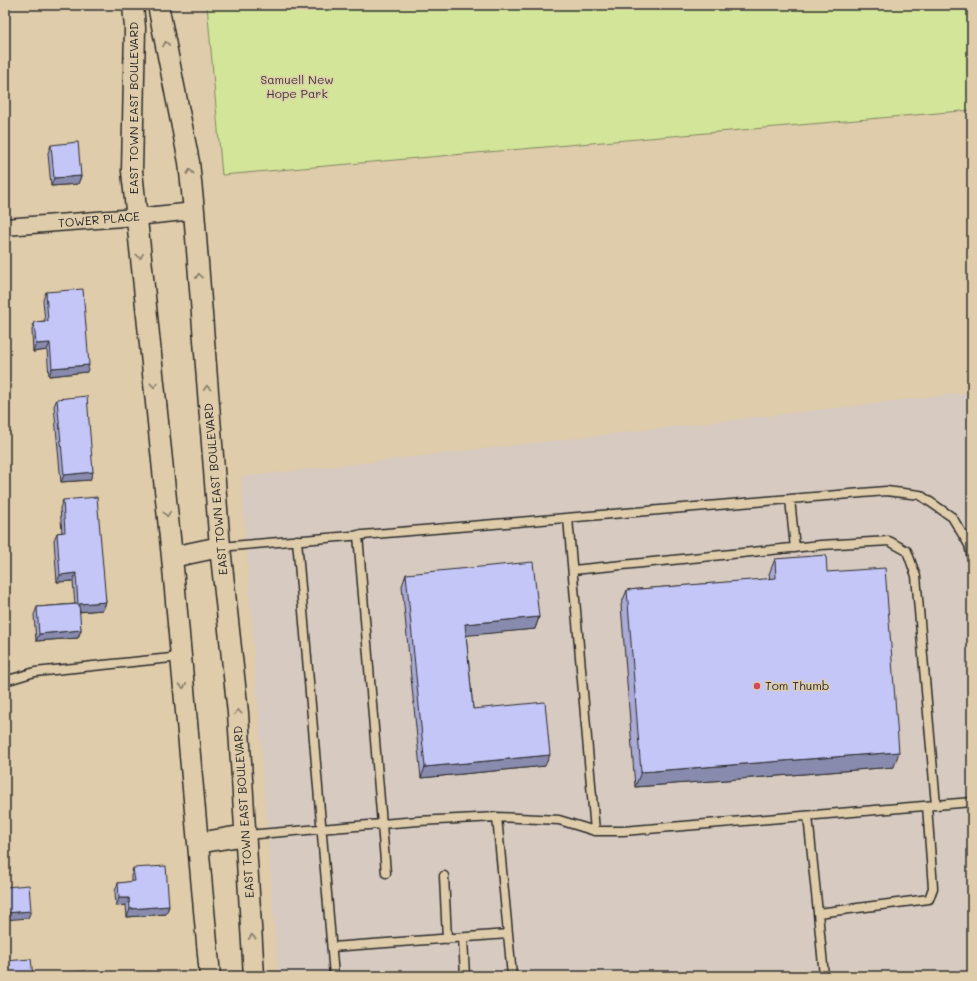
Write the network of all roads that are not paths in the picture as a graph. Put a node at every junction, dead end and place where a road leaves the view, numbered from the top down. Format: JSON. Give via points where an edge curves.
{"nodes":[{"id":1,"x":133,"y":5,"type":"edge"},
{"id":2,"x":158,"y":5,"type":"edge"},
{"id":3,"x":194,"y":211,"type":"junction"},
{"id":4,"x":136,"y":217,"type":"junction"},
{"id":5,"x":5,"y":227,"type":"edge"},
{"id":6,"x":790,"y":499,"type":"junction"},
{"id":7,"x":568,"y":518,"type":"junction"},
{"id":8,"x":358,"y":535,"type":"junction"},
{"id":9,"x":297,"y":540,"type":"junction"},
{"id":10,"x":220,"y":547,"type":"junction"},
{"id":11,"x":795,"y":548,"type":"junction"},
{"id":12,"x":172,"y":557,"type":"junction"},
{"id":13,"x":972,"y":559,"type":"edge"},
{"id":14,"x":573,"y":570,"type":"junction"},
{"id":15,"x":181,"y":657,"type":"junction"},
{"id":16,"x":5,"y":681,"type":"edge"},
{"id":17,"x":972,"y":802,"type":"edge"},
{"id":18,"x":936,"y":805,"type":"junction"},
{"id":19,"x":928,"y":806,"type":"junction"},
{"id":20,"x":808,"y":816,"type":"junction"},
{"id":21,"x":497,"y":817,"type":"junction"},
{"id":22,"x":383,"y":824,"type":"junction"},
{"id":23,"x":322,"y":828,"type":"junction"},
{"id":24,"x":595,"y":831,"type":"junction"},
{"id":25,"x":246,"y":835,"type":"junction"},
{"id":26,"x":198,"y":843,"type":"junction"},
{"id":27,"x":386,"y":872,"type":"dead end"},
{"id":28,"x":444,"y":876,"type":"dead end"},
{"id":29,"x":818,"y":913,"type":"junction"},
{"id":30,"x":508,"y":934,"type":"junction"},
{"id":31,"x":463,"y":938,"type":"junction"},
{"id":32,"x":447,"y":939,"type":"junction"},
{"id":33,"x":332,"y":947,"type":"junction"},
{"id":34,"x":210,"y":976,"type":"edge"},
{"id":35,"x":254,"y":976,"type":"edge"},
{"id":36,"x":334,"y":976,"type":"edge"},
{"id":37,"x":465,"y":976,"type":"edge"},
{"id":38,"x":512,"y":976,"type":"edge"},
{"id":39,"x":824,"y":976,"type":"edge"}],
"edges":[{"from":1,"to":4,"type":"street","name":"EAST TOWN EAST BOULEVARD","via":[[135,28],[132,171]]},
{"from":3,"to":2,"type":"street","name":"EAST TOWN EAST BOULEVARD","one_way":true,"via":[[189,162]]},
{"from":3,"to":4,"type":"street","name":"TOWER PLACE"},
{"from":10,"to":3,"type":"street","name":"EAST TOWN EAST BOULEVARD","one_way":true},
{"from":4,"to":5,"type":"street","name":"TOWER PLACE"},
{"from":4,"to":12,"type":"street","name":"EAST TOWN EAST BOULEVARD","one_way":true},
{"from":6,"to":7,"type":"lane"},
{"from":6,"to":11,"type":"lane"},
{"from":6,"to":13,"type":"lane","via":[[886,491],[920,495],[952,517],[969,545]]},
{"from":7,"to":8,"type":"lane"},
{"from":7,"to":14,"type":"lane"},
{"from":8,"to":9,"type":"lane"},
{"from":8,"to":22,"type":"lane"},
{"from":9,"to":10,"type":"lane"},
{"from":9,"to":23,"type":"lane"},
{"from":10,"to":12,"type":"street"},
{"from":25,"to":10,"type":"street","name":"EAST TOWN EAST BOULEVARD","one_way":true,"via":[[238,713]]},
{"from":11,"to":14,"type":"lane"},
{"from":11,"to":18,"type":"lane","via":[[889,541],[907,551],[916,576]]},
{"from":12,"to":15,"type":"street","name":"EAST TOWN EAST BOULEVARD"},
{"from":14,"to":24,"type":"lane"},
{"from":15,"to":16,"type":"lane","via":[[35,672]]},
{"from":15,"to":26,"type":"street","name":"EAST TOWN EAST BOULEVARD","one_way":true},
{"from":17,"to":18,"type":"lane"},
{"from":18,"to":19,"type":"lane"},
{"from":19,"to":20,"type":"lane"},
{"from":19,"to":29,"type":"lane","via":[[933,888],[929,899]]},
{"from":20,"to":24,"type":"lane"},
{"from":20,"to":29,"type":"lane"},
{"from":21,"to":22,"type":"lane"},
{"from":21,"to":24,"type":"lane","via":[[559,820]]},
{"from":21,"to":30,"type":"lane"},
{"from":22,"to":23,"type":"lane"},
{"from":22,"to":27,"type":"lane"},
{"from":23,"to":25,"type":"lane"},
{"from":23,"to":33,"type":"lane"},
{"from":25,"to":26,"type":"street"},
{"from":35,"to":25,"type":"street","name":"EAST TOWN EAST BOULEVARD","one_way":true},
{"from":26,"to":34,"type":"street","name":"EAST TOWN EAST BOULEVARD"},
{"from":28,"to":32,"type":"lane"},
{"from":29,"to":39,"type":"lane"},
{"from":30,"to":31,"type":"lane"},
{"from":30,"to":38,"type":"lane"},
{"from":31,"to":32,"type":"lane"},
{"from":31,"to":37,"type":"lane"},
{"from":32,"to":33,"type":"lane"},
{"from":33,"to":36,"type":"lane"}]}
